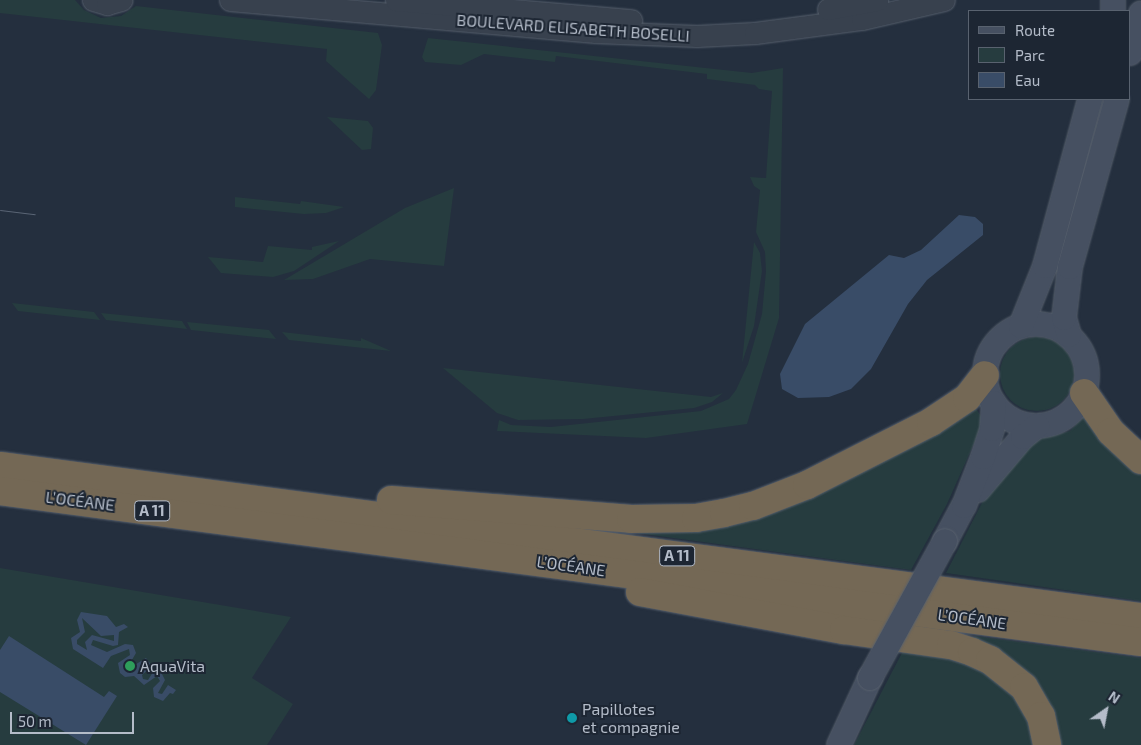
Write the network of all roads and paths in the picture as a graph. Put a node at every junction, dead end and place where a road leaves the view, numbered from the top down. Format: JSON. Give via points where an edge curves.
{"nodes":[{"id":1,"x":93,"y":0,"type":"edge"},
{"id":2,"x":121,"y":0,"type":"edge"},
{"id":3,"x":230,"y":0,"type":"edge"},
{"id":4,"x":396,"y":0,"type":"edge"},
{"id":5,"x":877,"y":0,"type":"edge"},
{"id":6,"x":944,"y":0,"type":"edge"},
{"id":7,"x":1141,"y":13,"type":"edge"},
{"id":8,"x":1131,"y":50,"type":"edge"},
{"id":9,"x":1090,"y":100,"type":"edge"},
{"id":10,"x":1117,"y":100,"type":"edge"},
{"id":11,"x":1021,"y":326,"type":"junction"},
{"id":12,"x":1069,"y":335,"type":"junction"},
{"id":13,"x":985,"y":375,"type":"junction"},
{"id":14,"x":1084,"y":393,"type":"junction"},
{"id":15,"x":994,"y":403,"type":"junction"},
{"id":16,"x":1038,"y":426,"type":"junction"},
{"id":17,"x":1141,"y":460,"type":"edge"},
{"id":18,"x":0,"y":466,"type":"edge"},
{"id":19,"x":0,"y":491,"type":"edge"},
{"id":20,"x":213,"y":494,"type":"junction"},
{"id":21,"x":964,"y":506,"type":"junction"},
{"id":22,"x":547,"y":563,"type":"junction"},
{"id":23,"x":1141,"y":617,"type":"edge"},
{"id":24,"x":1141,"y":642,"type":"edge"},
{"id":25,"x":838,"y":742,"type":"edge"},
{"id":26,"x":1047,"y":745,"type":"edge"}],
"edges":[{"from":1,"to":2,"type":"street","via":[[107,4]]},
{"from":3,"to":6,"type":"street","name":"BOULEVARD ELISABETH BOSELLI","via":[[595,32],[698,36],[754,33],[862,19]]},
{"from":4,"to":5,"type":"street","via":[[658,23],[740,20],[843,8]]},
{"from":7,"to":8,"type":"main road"},
{"from":9,"to":11,"type":"main road","via":[[1045,266]]},
{"from":10,"to":12,"type":"main road","via":[[1070,267],[1064,318]]},
{"from":11,"to":12,"type":"main road","via":[[1049,325]]},
{"from":11,"to":13,"type":"main road","via":[[1002,336],[993,348]]},
{"from":12,"to":14,"type":"main road","via":[[1078,345],[1087,365]]},
{"from":13,"to":15,"type":"main road"},
{"from":13,"to":20,"type":"highway","via":[[952,409],[831,474],[753,506],[696,518],[597,518],[245,485]]},
{"from":14,"to":16,"type":"main road","via":[[1066,417]]},
{"from":14,"to":17,"type":"highway","via":[[1111,432]]},
{"from":15,"to":16,"type":"main road","via":[[1012,419]]},
{"from":15,"to":21,"type":"main road","via":[[989,438]]},
{"from":16,"to":21,"type":"main road","via":[[1016,444]]},
{"from":18,"to":20,"type":"highway","name":"L’OCÉANE","number":"A 11"},
{"from":19,"to":22,"type":"highway","name":"L’OCÉANE","number":"A 11"},
{"from":20,"to":23,"type":"highway","name":"L’OCÉANE","number":"A 11"},
{"from":21,"to":25,"type":"main road","bridge":true},
{"from":22,"to":24,"type":"highway","name":"L’OCÉANE","number":"A 11"},
{"from":22,"to":26,"type":"highway","via":[[584,582],[844,630],[951,645],[972,652],[990,660],[1024,687],[1041,716]]}]}
